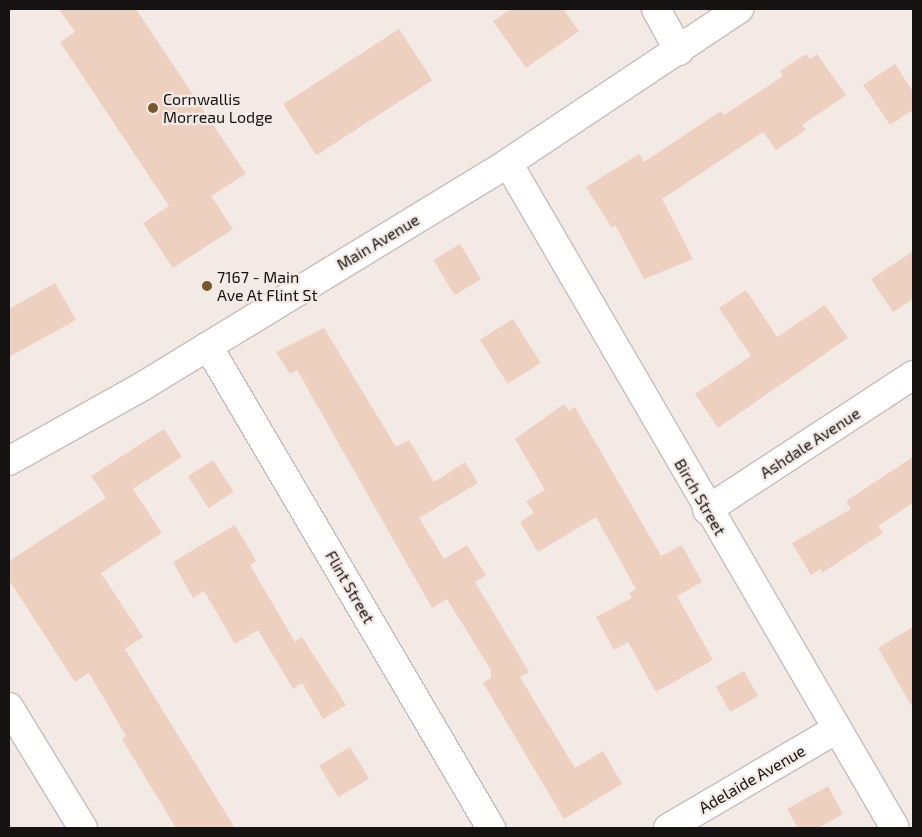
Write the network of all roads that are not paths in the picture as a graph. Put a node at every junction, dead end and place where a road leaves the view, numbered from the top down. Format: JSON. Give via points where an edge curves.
{"nodes":[{"id":1,"x":656,"y":9,"type":"edge"},
{"id":2,"x":739,"y":9,"type":"edge"},
{"id":3,"x":679,"y":51,"type":"junction"},
{"id":4,"x":508,"y":163,"type":"junction"},
{"id":5,"x":208,"y":346,"type":"junction"},
{"id":6,"x":913,"y":375,"type":"edge"},
{"id":7,"x":9,"y":461,"type":"edge"},
{"id":8,"x":707,"y":510,"type":"junction"},
{"id":9,"x":9,"y":707,"type":"edge"},
{"id":10,"x":835,"y":730,"type":"junction"},
{"id":11,"x":83,"y":828,"type":"edge"},
{"id":12,"x":491,"y":828,"type":"edge"},
{"id":13,"x":668,"y":828,"type":"edge"},
{"id":14,"x":895,"y":828,"type":"edge"}],
"edges":[{"from":1,"to":3,"type":"street"},
{"from":2,"to":3,"type":"street","name":"Main Avenue"},
{"from":3,"to":4,"type":"street","name":"Main Avenue"},
{"from":4,"to":5,"type":"street","name":"Main Avenue"},
{"from":4,"to":8,"type":"street","name":"Birch Street"},
{"from":5,"to":7,"type":"street","name":"Main Avenue"},
{"from":5,"to":12,"type":"street","name":"Flint Street"},
{"from":6,"to":8,"type":"street","name":"Ashdale Avenue"},
{"from":8,"to":10,"type":"street","name":"Birch Street"},
{"from":9,"to":11,"type":"street"},
{"from":10,"to":13,"type":"street","name":"Adelaide Avenue"},
{"from":10,"to":14,"type":"street","name":"Birch Street"}]}
